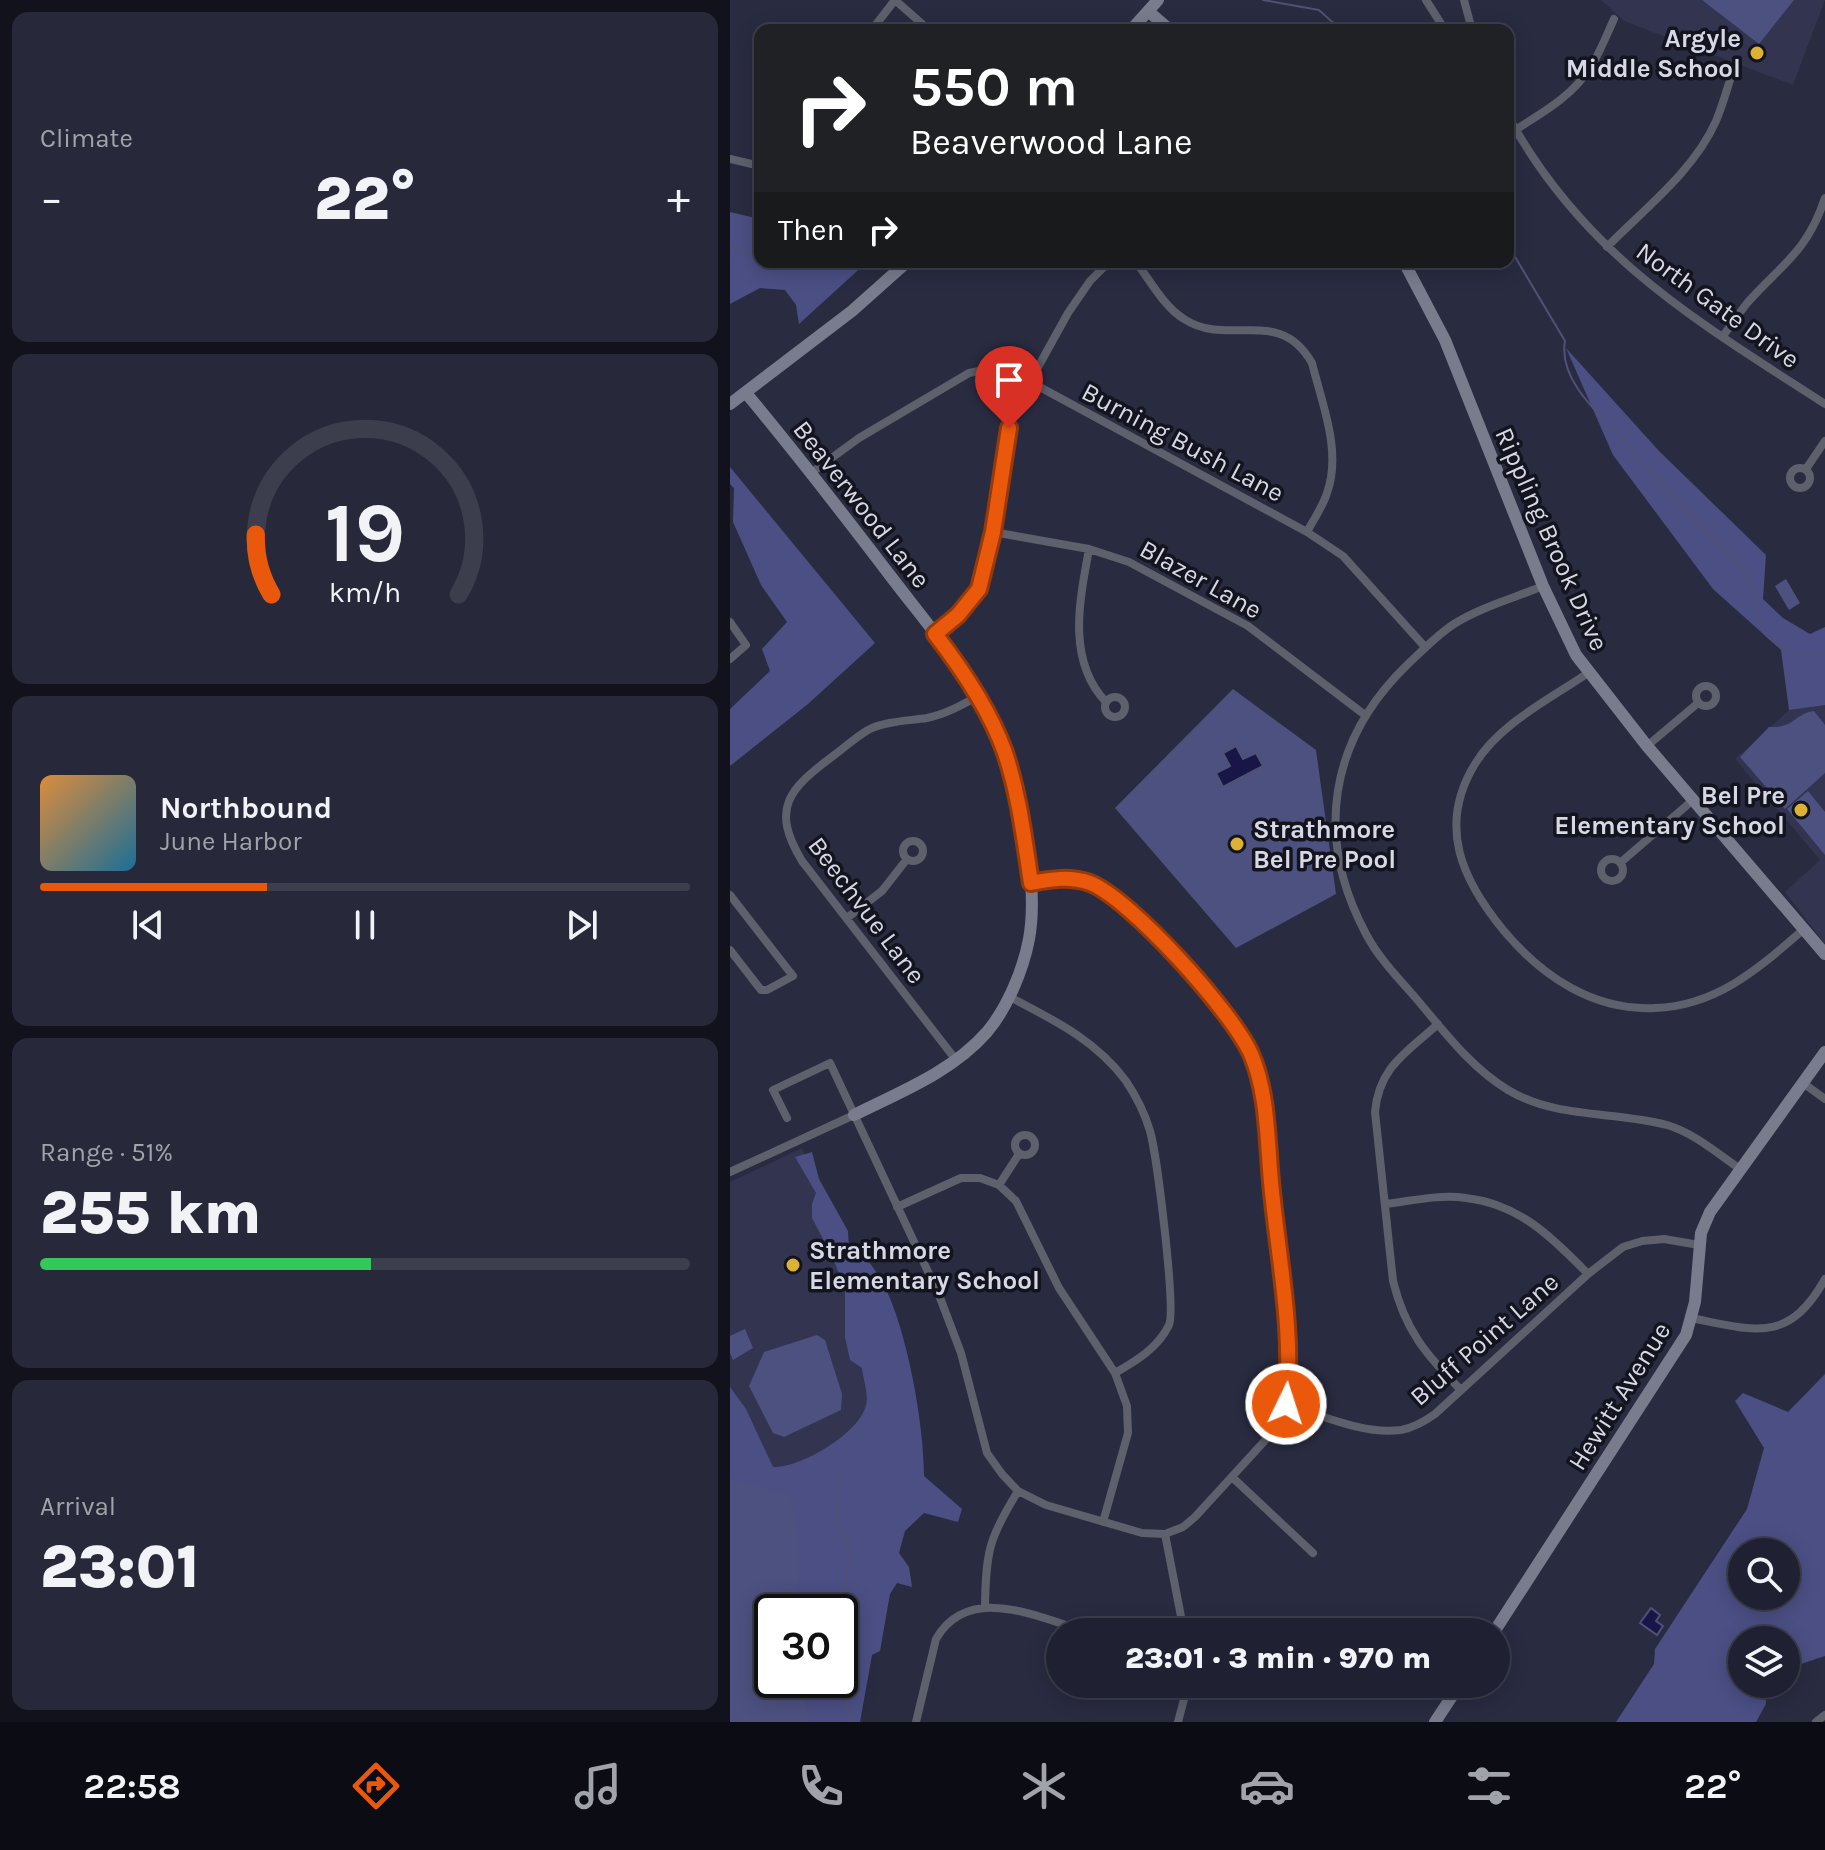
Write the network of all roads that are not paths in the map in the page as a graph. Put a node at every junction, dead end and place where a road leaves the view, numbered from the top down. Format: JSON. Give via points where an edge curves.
{"nodes":[{"id":1,"x":895,"y":0,"type":"edge"},
{"id":2,"x":1158,"y":0,"type":"edge"},
{"id":3,"x":1426,"y":0,"type":"edge"},
{"id":4,"x":1464,"y":0,"type":"edge"},
{"id":5,"x":1148,"y":11,"type":"junction"},
{"id":6,"x":1614,"y":19,"type":"dead end"},
{"id":7,"x":876,"y":24,"type":"edge"},
{"id":8,"x":922,"y":24,"type":"edge"},
{"id":9,"x":1136,"y":24,"type":"edge"},
{"id":10,"x":1163,"y":24,"type":"edge"},
{"id":11,"x":1441,"y":24,"type":"edge"},
{"id":12,"x":1470,"y":24,"type":"edge"},
{"id":13,"x":1736,"y":62,"type":"dead end"},
{"id":14,"x":1515,"y":130,"type":"joint"},
{"id":15,"x":730,"y":159,"type":"edge"},
{"id":16,"x":754,"y":165,"type":"edge"},
{"id":17,"x":1825,"y":198,"type":"edge"},
{"id":18,"x":1607,"y":247,"type":"junction"},
{"id":19,"x":900,"y":268,"type":"edge"},
{"id":20,"x":1103,"y":268,"type":"edge"},
{"id":21,"x":1141,"y":268,"type":"edge"},
{"id":22,"x":1407,"y":268,"type":"edge"},
{"id":23,"x":1722,"y":337,"type":"junction"},
{"id":24,"x":1030,"y":382,"type":"junction"},
{"id":25,"x":746,"y":393,"type":"junction"},
{"id":26,"x":730,"y":404,"type":"edge"},
{"id":27,"x":1825,"y":404,"type":"edge"},
{"id":28,"x":1825,"y":441,"type":"edge"},
{"id":29,"x":1806,"y":469,"type":"dead end"},
{"id":30,"x":811,"y":473,"type":"junction"},
{"id":31,"x":993,"y":532,"type":"junction"},
{"id":32,"x":1307,"y":532,"type":"junction"},
{"id":33,"x":1089,"y":549,"type":"junction"},
{"id":34,"x":1543,"y":586,"type":"junction"},
{"id":35,"x":730,"y":622,"type":"edge"},
{"id":36,"x":935,"y":634,"type":"junction"},
{"id":37,"x":1425,"y":647,"type":"junction"},
{"id":38,"x":730,"y":659,"type":"edge"},
{"id":39,"x":1588,"y":673,"type":"junction"},
{"id":40,"x":978,"y":696,"type":"junction"},
{"id":41,"x":1106,"y":702,"type":"dead end"},
{"id":42,"x":1698,"y":703,"type":"dead end"},
{"id":43,"x":1365,"y":715,"type":"junction"},
{"id":44,"x":1647,"y":746,"type":"junction"},
{"id":45,"x":1693,"y":800,"type":"junction"},
{"id":46,"x":907,"y":859,"type":"dead end"},
{"id":47,"x":1620,"y":863,"type":"dead end"},
{"id":48,"x":1031,"y":883,"type":"junction"},
{"id":49,"x":730,"y":895,"type":"edge"},
{"id":50,"x":847,"y":918,"type":"junction"},
{"id":51,"x":1803,"y":930,"type":"junction"},
{"id":52,"x":730,"y":950,"type":"edge"},
{"id":53,"x":1825,"y":954,"type":"edge"},
{"id":54,"x":734,"y":965,"type":"edge"},
{"id":55,"x":1008,"y":996,"type":"junction"},
{"id":56,"x":1438,"y":1024,"type":"junction"},
{"id":57,"x":1825,"y":1052,"type":"edge"},
{"id":58,"x":956,"y":1060,"type":"junction"},
{"id":59,"x":1803,"y":1083,"type":"junction"},
{"id":60,"x":1825,"y":1099,"type":"edge"},
{"id":61,"x":854,"y":1115,"type":"junction"},
{"id":62,"x":787,"y":1118,"type":"dead end"},
{"id":63,"x":1019,"y":1154,"type":"dead end"},
{"id":64,"x":1740,"y":1169,"type":"junction"},
{"id":65,"x":730,"y":1172,"type":"edge"},
{"id":66,"x":999,"y":1185,"type":"junction"},
{"id":67,"x":1386,"y":1204,"type":"junction"},
{"id":68,"x":897,"y":1207,"type":"junction"},
{"id":69,"x":1699,"y":1245,"type":"junction"},
{"id":70,"x":1588,"y":1274,"type":"junction"},
{"id":71,"x":1825,"y":1279,"type":"edge"},
{"id":72,"x":1691,"y":1318,"type":"junction"},
{"id":73,"x":1115,"y":1373,"type":"junction"},
{"id":74,"x":1461,"y":1390,"type":"junction"},
{"id":75,"x":1286,"y":1404,"type":"junction"},
{"id":76,"x":1232,"y":1477,"type":"junction"},
{"id":77,"x":1018,"y":1491,"type":"junction"},
{"id":78,"x":1103,"y":1522,"type":"junction"},
{"id":79,"x":1165,"y":1534,"type":"junction"},
{"id":80,"x":1313,"y":1553,"type":"dead end"},
{"id":81,"x":985,"y":1606,"type":"junction"},
{"id":82,"x":1181,"y":1618,"type":"edge"},
{"id":83,"x":1503,"y":1618,"type":"edge"},
{"id":84,"x":1046,"y":1621,"type":"edge"},
{"id":85,"x":1184,"y":1698,"type":"edge"},
{"id":86,"x":1451,"y":1698,"type":"edge"},
{"id":87,"x":1825,"y":1715,"type":"edge"},
{"id":88,"x":916,"y":1722,"type":"edge"},
{"id":89,"x":1178,"y":1722,"type":"edge"},
{"id":90,"x":1435,"y":1722,"type":"edge"},
{"id":91,"x":1816,"y":1722,"type":"edge"}],
"edges":[{"from":1,"to":7,"type":"street"},
{"from":1,"to":8,"type":"street"},
{"from":2,"to":5,"type":"street"},
{"from":3,"to":11,"type":"street"},
{"from":4,"to":12,"type":"street"},
{"from":5,"to":9,"type":"street"},
{"from":5,"to":10,"type":"street"},
{"from":6,"to":14,"type":"street","via":[[1580,81],[1560,102]]},
{"from":13,"to":18,"type":"street","via":[[1716,122],[1698,151]]},
{"from":14,"to":18,"type":"street","name":"North Gate Drive","via":[[1553,187]]},
{"from":15,"to":16,"type":"street"},
{"from":17,"to":23,"type":"street","via":[[1808,238]]},
{"from":18,"to":23,"type":"street","name":"North Gate Drive","via":[[1658,292]]},
{"from":19,"to":25,"type":"street"},
{"from":20,"to":24,"type":"street","via":[[1068,313]]},
{"from":21,"to":32,"type":"street","via":[[1184,319],[1216,329],[1266,329],[1287,336],[1306,352],[1331,440],[1333,468]]},
{"from":22,"to":34,"type":"street","name":"Rippling Brook Drive","via":[[1445,340]]},
{"from":23,"to":27,"type":"street","name":"North Gate Drive"},
{"from":24,"to":30,"type":"street","name":"Burning Bush Lane","via":[[1002,370],[969,373]]},
{"from":24,"to":31,"type":"street","via":[[1009,428]]},
{"from":24,"to":32,"type":"street","name":"Burning Bush Lane"},
{"from":25,"to":26,"type":"street"},
{"from":25,"to":30,"type":"street","name":"Beaverwood Lane"},
{"from":28,"to":29,"type":"street"},
{"from":30,"to":36,"type":"street","name":"Beaverwood Lane"},
{"from":31,"to":33,"type":"street","name":"Blazer Lane"},
{"from":31,"to":36,"type":"street","via":[[979,589]]},
{"from":32,"to":37,"type":"street","name":"Burning Bush Lane","via":[[1343,556]]},
{"from":33,"to":41,"type":"street","via":[[1078,633],[1087,673]]},
{"from":33,"to":43,"type":"street","name":"Blazer Lane","via":[[1129,562],[1248,626]]},
{"from":34,"to":37,"type":"street","via":[[1475,613]]},
{"from":34,"to":39,"type":"street","name":"Rippling Brook Drive"},
{"from":35,"to":38,"type":"street","via":[[746,645]]},
{"from":36,"to":40,"type":"street","name":"Beaverwood Lane"},
{"from":37,"to":43,"type":"street"},
{"from":39,"to":44,"type":"street","name":"Rippling Brook Drive"},
{"from":39,"to":51,"type":"street","via":[[1489,744],[1466,779],[1458,814],[1461,861],[1471,885],[1511,939],[1540,969],[1586,996],[1657,1008],[1701,999],[1737,984]]},
{"from":40,"to":48,"type":"street","name":"Beaverwood Lane","via":[[1004,749]]},
{"from":40,"to":50,"type":"street","name":"Beechvue Lane","via":[[930,717],[868,731],[807,777],[789,798],[790,841]]},
{"from":42,"to":44,"type":"street"},
{"from":43,"to":56,"type":"street","via":[[1338,787],[1339,869],[1367,937]]},
{"from":44,"to":45,"type":"street","name":"Rippling Brook Drive"},
{"from":45,"to":47,"type":"street"},
{"from":45,"to":51,"type":"street","name":"Rippling Brook Drive"},
{"from":46,"to":50,"type":"street","via":[[882,891]]},
{"from":48,"to":55,"type":"street","name":"Beaverwood Lane","via":[[1029,939]]},
{"from":48,"to":75,"type":"street","via":[[1076,879],[1109,892],[1208,991],[1251,1055],[1263,1102],[1289,1354]]},
{"from":49,"to":54,"type":"street","via":[[793,976],[761,990]]},
{"from":50,"to":58,"type":"street","name":"Beechvue Lane"},
{"from":51,"to":53,"type":"street","name":"Rippling Brook Drive"},
{"from":52,"to":54,"type":"street"},
{"from":55,"to":58,"type":"street","name":"Beaverwood Lane","via":[[987,1031]]},
{"from":55,"to":73,"type":"street","via":[[1089,1042],[1127,1083],[1150,1128],[1171,1321],[1161,1339]]},
{"from":56,"to":64,"type":"street","via":[[1477,1069],[1520,1096],[1548,1106],[1671,1127]]},
{"from":56,"to":67,"type":"street","via":[[1392,1066],[1377,1091]]},
{"from":57,"to":59,"type":"street","name":"Hewitt Avenue"},
{"from":58,"to":61,"type":"street","name":"Beaverwood Lane"},
{"from":59,"to":60,"type":"street"},
{"from":59,"to":64,"type":"street","name":"Hewitt Avenue"},
{"from":61,"to":62,"type":"street","via":[[830,1063],[773,1090]]},
{"from":61,"to":65,"type":"street","name":"Beaverwood Lane"},
{"from":61,"to":68,"type":"street"},
{"from":63,"to":66,"type":"street"},
{"from":64,"to":69,"type":"street","name":"Hewitt Avenue","via":[[1710,1212]]},
{"from":66,"to":68,"type":"street","via":[[961,1178]]},
{"from":66,"to":73,"type":"street","via":[[1016,1201],[1059,1288]]},
{"from":67,"to":70,"type":"street","via":[[1465,1197],[1510,1209],[1552,1236]]},
{"from":67,"to":74,"type":"street","via":[[1399,1305],[1430,1359]]},
{"from":68,"to":77,"type":"street","via":[[961,1353],[987,1453]]},
{"from":69,"to":70,"type":"street","name":"Bluff Point Lane","via":[[1642,1241],[1623,1247]]},
{"from":69,"to":72,"type":"street","name":"Hewitt Avenue"},
{"from":70,"to":74,"type":"street","name":"Bluff Point Lane"},
{"from":71,"to":72,"type":"street","via":[[1811,1303],[1779,1326],[1750,1329]]},
{"from":72,"to":83,"type":"street","name":"Hewitt Avenue","via":[[1676,1355]]},
{"from":73,"to":78,"type":"street","via":[[1127,1406],[1128,1433]]},
{"from":74,"to":75,"type":"street","name":"Bluff Point Lane","via":[[1435,1414],[1403,1430],[1364,1427]]},
{"from":75,"to":76,"type":"street","via":[[1271,1434]]},
{"from":76,"to":79,"type":"street","via":[[1195,1517]]},
{"from":76,"to":80,"type":"street"},
{"from":77,"to":78,"type":"street"},
{"from":77,"to":81,"type":"street","via":[[991,1542]]},
{"from":78,"to":79,"type":"street"},
{"from":79,"to":82,"type":"street"},
{"from":81,"to":84,"type":"street"},
{"from":81,"to":88,"type":"street","via":[[958,1614],[936,1639]]},
{"from":85,"to":89,"type":"street"},
{"from":86,"to":90,"type":"street"},
{"from":87,"to":91,"type":"street"}]}
